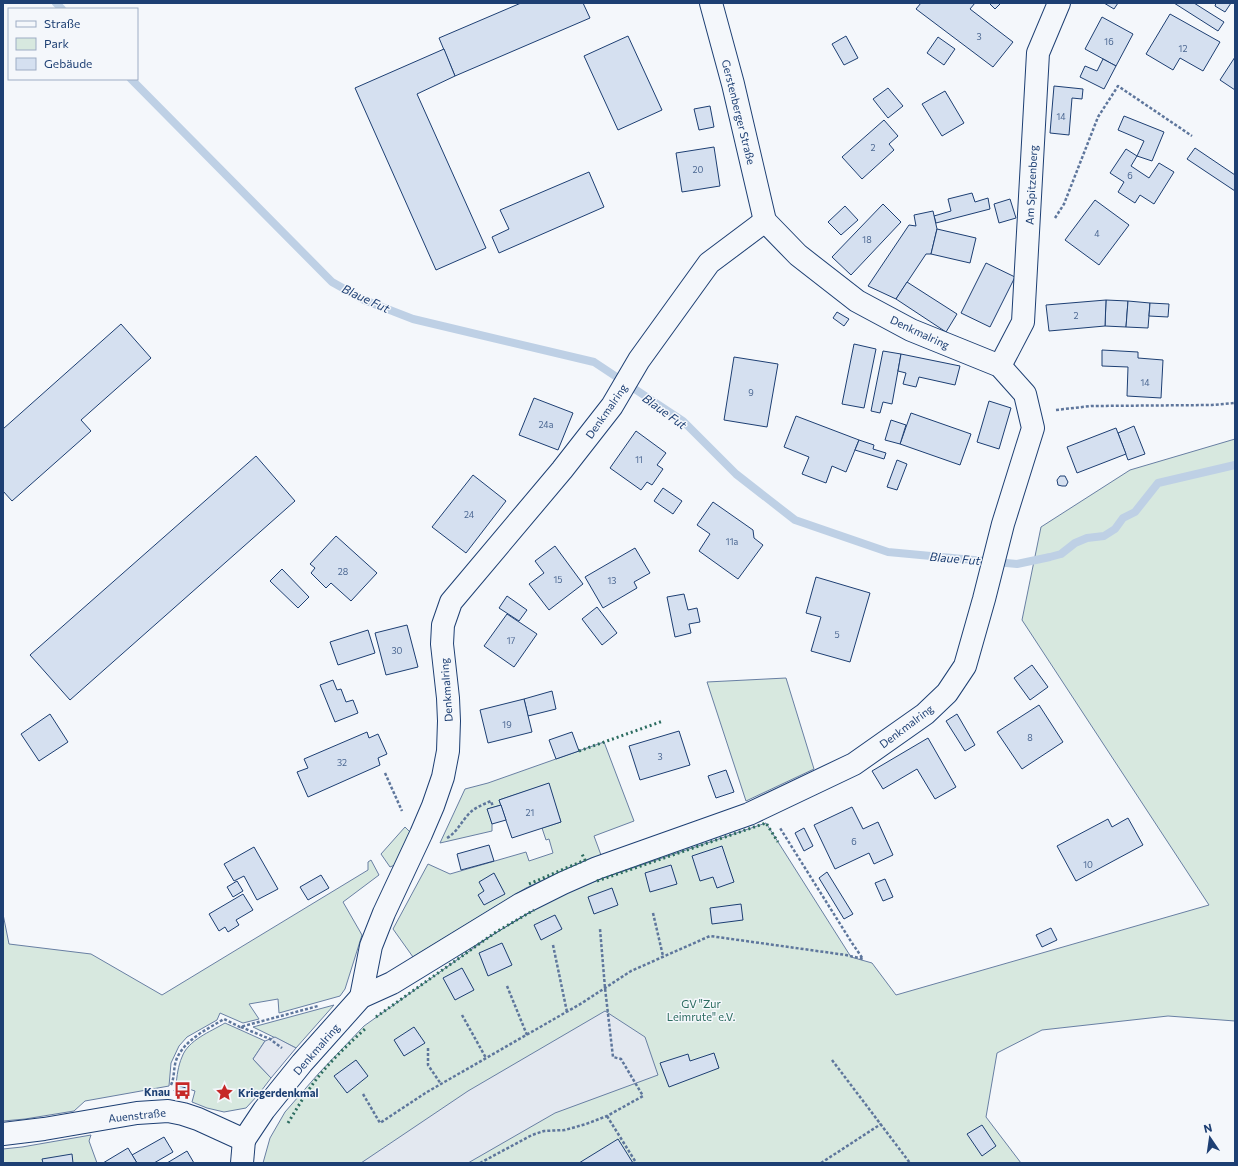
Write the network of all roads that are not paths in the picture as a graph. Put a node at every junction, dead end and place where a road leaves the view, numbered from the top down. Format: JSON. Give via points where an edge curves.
{"nodes":[{"id":1,"x":711,"y":3,"type":"edge"},
{"id":2,"x":1059,"y":3,"type":"edge"},
{"id":3,"x":766,"y":220,"type":"junction"},
{"id":4,"x":1000,"y":366,"type":"junction"},
{"id":5,"x":357,"y":1002,"type":"junction"},
{"id":6,"x":3,"y":1134,"type":"edge"},
{"id":7,"x":244,"y":1140,"type":"junction"},
{"id":8,"x":242,"y":1163,"type":"edge"}],
"edges":[{"from":1,"to":3,"type":"street","name":"Gerstenberger Straße"},
{"from":2,"to":4,"type":"street","name":"Am Spitzenberg","via":[[1038,53],[1023,322]]},
{"from":3,"to":4,"type":"street","name":"Denkmalring","via":[[798,255],[857,301],[911,330]]},
{"from":3,"to":5,"type":"street","name":"Denkmalring","via":[[709,263],[639,360],[612,406],[451,602],[443,625],[442,644],[449,721],[448,751],[443,778],[422,834],[371,946]]},
{"from":4,"to":5,"type":"street","name":"Denkmalring","via":[[1025,394],[1033,428],[1003,524],[965,666],[947,693],[925,714],[854,764],[749,814],[597,868],[556,887],[521,904]]},
{"from":5,"to":7,"type":"street","name":"Denkmalring","via":[[302,1063],[264,1110]]},
{"from":6,"to":7,"type":"street","name":"Auenstraße","via":[[44,1130],[137,1113],[168,1111],[198,1119]]},
{"from":7,"to":8,"type":"street"}]}
